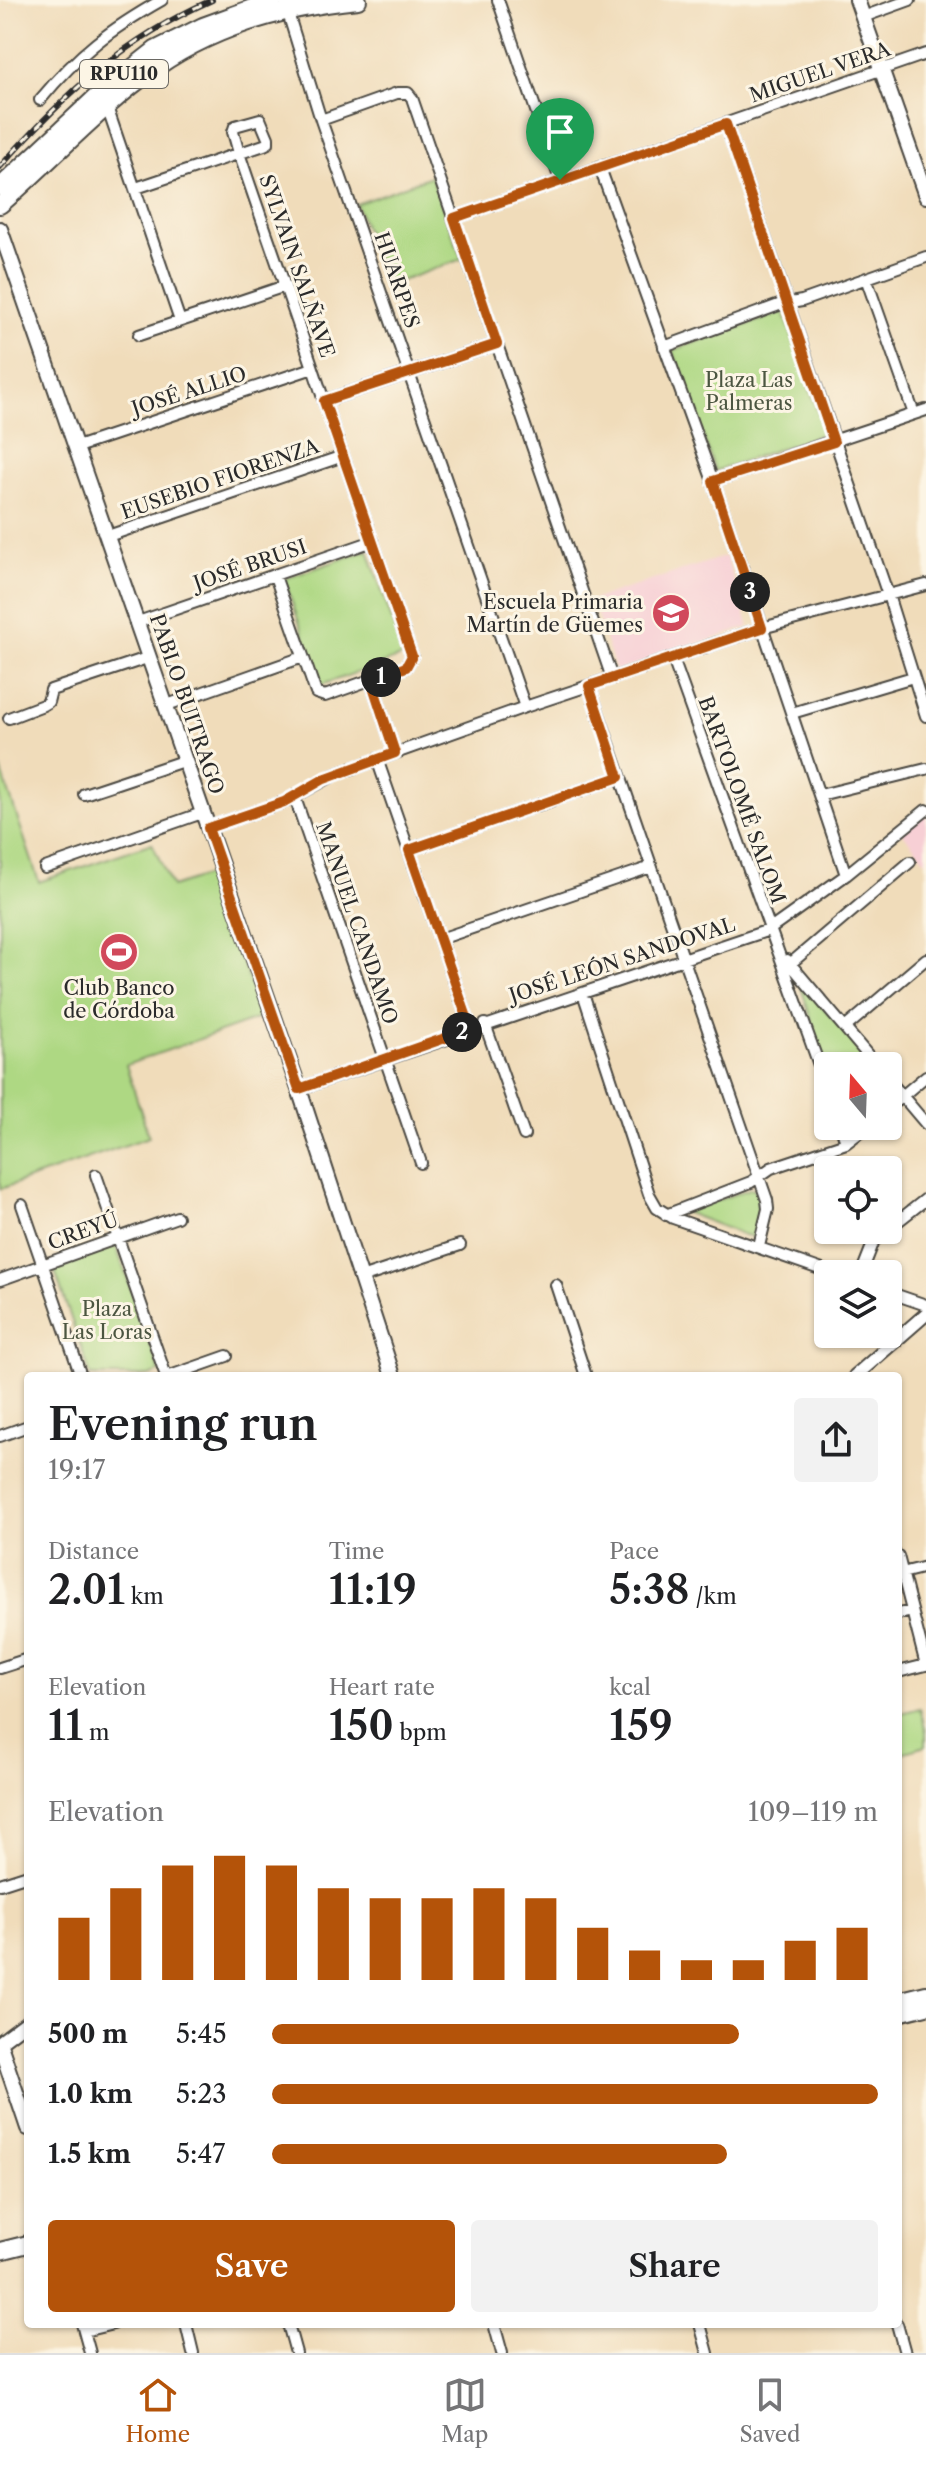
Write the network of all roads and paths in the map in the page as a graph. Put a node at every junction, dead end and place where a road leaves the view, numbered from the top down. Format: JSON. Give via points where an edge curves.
{"nodes":[{"id":1,"x":162,"y":0,"type":"edge"},
{"id":2,"x":358,"y":0,"type":"edge"},
{"id":3,"x":498,"y":0,"type":"edge"},
{"id":4,"x":857,"y":0,"type":"edge"},
{"id":5,"x":910,"y":0,"type":"edge"},
{"id":6,"x":270,"y":6,"type":"edge"},
{"id":7,"x":863,"y":17,"type":"junction"},
{"id":8,"x":926,"y":54,"type":"edge"},
{"id":9,"x":144,"y":58,"type":"junction"},
{"id":10,"x":882,"y":70,"type":"junction"},
{"id":11,"x":40,"y":100,"type":"dead end"},
{"id":12,"x":107,"y":107,"type":"junction"},
{"id":13,"x":321,"y":120,"type":"junction"},
{"id":14,"x":726,"y":124,"type":"junction"},
{"id":15,"x":239,"y":153,"type":"junction"},
{"id":16,"x":600,"y":168,"type":"junction"},
{"id":17,"x":560,"y":180,"type":"junction"},
{"id":18,"x":0,"y":187,"type":"edge"},
{"id":19,"x":136,"y":188,"type":"junction"},
{"id":20,"x":926,"y":196,"type":"edge"},
{"id":21,"x":0,"y":205,"type":"edge"},
{"id":22,"x":454,"y":218,"type":"junction"},
{"id":23,"x":0,"y":229,"type":"edge"},
{"id":24,"x":926,"y":257,"type":"edge"},
{"id":25,"x":866,"y":278,"type":"junction"},
{"id":26,"x":285,"y":286,"type":"junction"},
{"id":27,"x":787,"y":304,"type":"junction"},
{"id":28,"x":180,"y":321,"type":"junction"},
{"id":29,"x":139,"y":335,"type":"dead end"},
{"id":30,"x":497,"y":344,"type":"junction"},
{"id":31,"x":664,"y":347,"type":"junction"},
{"id":32,"x":313,"y":368,"type":"junction"},
{"id":33,"x":409,"y":373,"type":"junction"},
{"id":34,"x":324,"y":401,"type":"junction"},
{"id":35,"x":926,"y":410,"type":"edge"},
{"id":36,"x":914,"y":414,"type":"junction"},
{"id":37,"x":834,"y":442,"type":"junction"},
{"id":38,"x":77,"y":447,"type":"junction"},
{"id":39,"x":343,"y":456,"type":"junction"},
{"id":40,"x":713,"y":481,"type":"junction"},
{"id":41,"x":108,"y":536,"type":"junction"},
{"id":42,"x":373,"y":541,"type":"junction"},
{"id":43,"x":275,"y":576,"type":"junction"},
{"id":44,"x":926,"y":585,"type":"edge"},
{"id":45,"x":888,"y":595,"type":"junction"},
{"id":46,"x":138,"y":622,"type":"junction"},
{"id":47,"x":762,"y":628,"type":"junction"},
{"id":48,"x":150,"y":657,"type":"junction"},
{"id":49,"x":303,"y":657,"type":"junction"},
{"id":50,"x":673,"y":659,"type":"junction"},
{"id":51,"x":913,"y":677,"type":"junction"},
{"id":52,"x":612,"y":678,"type":"junction"},
{"id":53,"x":371,"y":680,"type":"junction"},
{"id":54,"x":589,"y":686,"type":"junction"},
{"id":55,"x":167,"y":705,"type":"junction"},
{"id":56,"x":525,"y":707,"type":"junction"},
{"id":57,"x":792,"y":713,"type":"junction"},
{"id":58,"x":926,"y":716,"type":"edge"},
{"id":59,"x":9,"y":718,"type":"dead end"},
{"id":60,"x":395,"y":753,"type":"junction"},
{"id":61,"x":377,"y":759,"type":"junction"},
{"id":62,"x":186,"y":760,"type":"junction"},
{"id":63,"x":926,"y":769,"type":"edge"},
{"id":64,"x":619,"y":777,"type":"junction"},
{"id":65,"x":84,"y":794,"type":"dead end"},
{"id":66,"x":820,"y":795,"type":"junction"},
{"id":67,"x":295,"y":798,"type":"junction"},
{"id":68,"x":926,"y":810,"type":"edge"},
{"id":69,"x":202,"y":813,"type":"junction"},
{"id":70,"x":208,"y":828,"type":"junction"},
{"id":71,"x":409,"y":850,"type":"junction"},
{"id":72,"x":910,"y":862,"type":"dead end"},
{"id":73,"x":651,"y":867,"type":"junction"},
{"id":74,"x":45,"y":868,"type":"dead end"},
{"id":75,"x":846,"y":875,"type":"junction"},
{"id":76,"x":769,"y":930,"type":"junction"},
{"id":77,"x":440,"y":939,"type":"junction"},
{"id":78,"x":780,"y":953,"type":"junction"},
{"id":79,"x":683,"y":958,"type":"junction"},
{"id":80,"x":926,"y":959,"type":"edge"},
{"id":81,"x":790,"y":964,"type":"junction"},
{"id":82,"x":583,"y":993,"type":"junction"},
{"id":83,"x":485,"y":1024,"type":"junction"},
{"id":84,"x":846,"y":1027,"type":"junction"},
{"id":85,"x":471,"y":1029,"type":"junction"},
{"id":86,"x":815,"y":1052,"type":"edge"},
{"id":87,"x":866,"y":1052,"type":"edge"},
{"id":88,"x":386,"y":1059,"type":"junction"},
{"id":89,"x":926,"y":1076,"type":"edge"},
{"id":90,"x":299,"y":1089,"type":"junction"},
{"id":91,"x":902,"y":1096,"type":"joint"},
{"id":92,"x":926,"y":1124,"type":"edge"},
{"id":93,"x":524,"y":1135,"type":"dead end"},
{"id":94,"x":845,"y":1140,"type":"edge"},
{"id":95,"x":850,"y":1140,"type":"edge"},
{"id":96,"x":846,"y":1143,"type":"junction"},
{"id":97,"x":421,"y":1163,"type":"dead end"},
{"id":98,"x":96,"y":1175,"type":"dead end"},
{"id":99,"x":760,"y":1177,"type":"junction"},
{"id":100,"x":926,"y":1199,"type":"edge"},
{"id":101,"x":22,"y":1205,"type":"dead end"},
{"id":102,"x":666,"y":1215,"type":"junction"},
{"id":103,"x":177,"y":1217,"type":"dead end"},
{"id":104,"x":902,"y":1219,"type":"edge"},
{"id":105,"x":119,"y":1237,"type":"junction"},
{"id":106,"x":460,"y":1245,"type":"dead end"},
{"id":107,"x":759,"y":1246,"type":"junction"},
{"id":108,"x":43,"y":1264,"type":"junction"},
{"id":109,"x":814,"y":1267,"type":"edge"},
{"id":110,"x":361,"y":1278,"type":"junction"},
{"id":111,"x":0,"y":1280,"type":"edge"},
{"id":112,"x":556,"y":1285,"type":"dead end"},
{"id":113,"x":902,"y":1297,"type":"edge"},
{"id":114,"x":926,"y":1305,"type":"edge"},
{"id":115,"x":926,"y":1314,"type":"edge"},
{"id":116,"x":227,"y":1356,"type":"dead end"},
{"id":117,"x":80,"y":1372,"type":"edge"},
{"id":118,"x":167,"y":1372,"type":"edge"},
{"id":119,"x":180,"y":1372,"type":"edge"},
{"id":120,"x":392,"y":1372,"type":"edge"},
{"id":121,"x":585,"y":1372,"type":"edge"},
{"id":122,"x":860,"y":1372,"type":"edge"},
{"id":123,"x":24,"y":1427,"type":"edge"},
{"id":124,"x":0,"y":1436,"type":"edge"},
{"id":125,"x":926,"y":1567,"type":"edge"},
{"id":126,"x":902,"y":1573,"type":"joint"},
{"id":127,"x":912,"y":1611,"type":"junction"},
{"id":128,"x":902,"y":1613,"type":"edge"},
{"id":129,"x":24,"y":1660,"type":"edge"},
{"id":130,"x":926,"y":1665,"type":"edge"},
{"id":131,"x":0,"y":1668,"type":"edge"},
{"id":132,"x":902,"y":1671,"type":"edge"},
{"id":133,"x":24,"y":1876,"type":"edge"},
{"id":134,"x":0,"y":1884,"type":"edge"},
{"id":135,"x":926,"y":1994,"type":"edge"},
{"id":136,"x":902,"y":2000,"type":"edge"},
{"id":137,"x":926,"y":2006,"type":"edge"},
{"id":138,"x":902,"y":2012,"type":"edge"},
{"id":139,"x":24,"y":2024,"type":"edge"},
{"id":140,"x":0,"y":2044,"type":"edge"},
{"id":141,"x":24,"y":2116,"type":"edge"},
{"id":142,"x":24,"y":2234,"type":"edge"},
{"id":143,"x":0,"y":2240,"type":"edge"},
{"id":144,"x":24,"y":2245,"type":"edge"},
{"id":145,"x":0,"y":2251,"type":"edge"},
{"id":146,"x":83,"y":2328,"type":"edge"},
{"id":147,"x":187,"y":2328,"type":"edge"},
{"id":148,"x":289,"y":2328,"type":"edge"},
{"id":149,"x":495,"y":2328,"type":"edge"},
{"id":150,"x":701,"y":2328,"type":"edge"},
{"id":151,"x":898,"y":2328,"type":"edge"},
{"id":152,"x":90,"y":2353,"type":"edge"},
{"id":153,"x":193,"y":2353,"type":"edge"},
{"id":154,"x":296,"y":2353,"type":"edge"},
{"id":155,"x":502,"y":2353,"type":"edge"},
{"id":156,"x":708,"y":2353,"type":"edge"},
{"id":157,"x":905,"y":2353,"type":"edge"}],
"edges":[{"from":1,"to":11,"type":"street","via":[[88,48]]},
{"from":2,"to":6,"type":"main road","number":"RPU110"},
{"from":3,"to":17,"type":"street"},
{"from":4,"to":7,"type":"main road"},
{"from":5,"to":7,"type":"street"},
{"from":6,"to":9,"type":"main road","number":"RPU110","via":[[184,35]]},
{"from":6,"to":12,"type":"main road","number":"RPU110","via":[[172,58]]},
{"from":6,"to":13,"type":"street","name":"HUARPES"},
{"from":7,"to":10,"type":"main road"},
{"from":8,"to":10,"type":"street","name":"MIGUEL VERA"},
{"from":9,"to":12,"type":"main road","via":[[108,96]]},
{"from":9,"to":18,"type":"main road","number":"RPU110"},
{"from":10,"to":14,"type":"street","name":"MIGUEL VERA"},
{"from":10,"to":20,"type":"main road"},
{"from":12,"to":19,"type":"street"},
{"from":12,"to":21,"type":"main road"},
{"from":13,"to":22,"type":"street","via":[[408,93]]},
{"from":13,"to":33,"type":"street","name":"HUARPES"},
{"from":14,"to":16,"type":"street","name":"MIGUEL VERA"},
{"from":14,"to":27,"type":"street"},
{"from":15,"to":15,"type":"street","via":[[268,143],[260,119],[235,126]]},
{"from":15,"to":19,"type":"street"},
{"from":15,"to":26,"type":"street","name":"SYLVAIN SALÑAVE"},
{"from":16,"to":17,"type":"street","name":"MIGUEL VERA"},
{"from":16,"to":31,"type":"street"},
{"from":17,"to":22,"type":"street","name":"MIGUEL VERA"},
{"from":19,"to":28,"type":"street"},
{"from":22,"to":30,"type":"street"},
{"from":23,"to":38,"type":"main road","name":"PABLO BUITRAGO"},
{"from":24,"to":25,"type":"street"},
{"from":25,"to":27,"type":"street"},
{"from":25,"to":36,"type":"street"},
{"from":26,"to":28,"type":"street"},
{"from":26,"to":32,"type":"street","name":"SYLVAIN SALÑAVE"},
{"from":27,"to":31,"type":"street"},
{"from":27,"to":37,"type":"street"},
{"from":28,"to":29,"type":"street"},
{"from":30,"to":33,"type":"street"},
{"from":30,"to":52,"type":"street"},
{"from":31,"to":40,"type":"street"},
{"from":32,"to":34,"type":"street","name":"SYLVAIN SALÑAVE"},
{"from":32,"to":38,"type":"street","name":"JOSÉ ALLIO"},
{"from":33,"to":34,"type":"street"},
{"from":33,"to":56,"type":"street","name":"HUARPES"},
{"from":34,"to":39,"type":"street","name":"SYLVAIN SALÑAVE"},
{"from":35,"to":36,"type":"street"},
{"from":36,"to":37,"type":"street"},
{"from":37,"to":40,"type":"street"},
{"from":37,"to":45,"type":"street"},
{"from":38,"to":41,"type":"main road","name":"PABLO BUITRAGO"},
{"from":39,"to":41,"type":"street","name":"EUSEBIO FIORENZA"},
{"from":39,"to":42,"type":"street","name":"SYLVAIN SALÑAVE"},
{"from":40,"to":47,"type":"street"},
{"from":41,"to":46,"type":"main road","name":"PABLO BUITRAGO"},
{"from":42,"to":43,"type":"street","name":"JOSÉ BRUSI"},
{"from":42,"to":53,"type":"street","name":"SYLVAIN SALÑAVE","via":[[412,656],[406,667]]},
{"from":43,"to":46,"type":"street","name":"JOSÉ BRUSI"},
{"from":43,"to":49,"type":"street"},
{"from":44,"to":45,"type":"street"},
{"from":45,"to":47,"type":"street"},
{"from":45,"to":51,"type":"street"},
{"from":46,"to":48,"type":"main road","name":"PABLO BUITRAGO"},
{"from":47,"to":50,"type":"street"},
{"from":47,"to":57,"type":"street"},
{"from":48,"to":55,"type":"main road","name":"PABLO BUITRAGO"},
{"from":48,"to":59,"type":"street","via":[[51,690],[48,702]]},
{"from":49,"to":53,"type":"street","via":[[316,693],[325,696]]},
{"from":49,"to":55,"type":"street"},
{"from":50,"to":52,"type":"street"},
{"from":50,"to":76,"type":"street","name":"BARTOLOMÉ SALOM"},
{"from":51,"to":57,"type":"street"},
{"from":51,"to":58,"type":"street"},
{"from":52,"to":54,"type":"street"},
{"from":53,"to":60,"type":"street"},
{"from":54,"to":56,"type":"street"},
{"from":54,"to":64,"type":"street"},
{"from":55,"to":62,"type":"main road","name":"PABLO BUITRAGO"},
{"from":56,"to":60,"type":"street"},
{"from":57,"to":66,"type":"street"},
{"from":60,"to":61,"type":"street"},
{"from":61,"to":67,"type":"street","via":[[324,779]]},
{"from":61,"to":71,"type":"street"},
{"from":62,"to":65,"type":"street"},
{"from":62,"to":69,"type":"main road","name":"PABLO BUITRAGO"},
{"from":63,"to":66,"type":"street"},
{"from":64,"to":71,"type":"street"},
{"from":64,"to":73,"type":"street"},
{"from":66,"to":75,"type":"street"},
{"from":67,"to":70,"type":"street"},
{"from":67,"to":88,"type":"street","name":"MANUEL CANDAMO"},
{"from":68,"to":75,"type":"street","name":"JOSÉ LEÓN SANDOVAL"},
{"from":69,"to":70,"type":"main road","name":"PABLO BUITRAGO"},
{"from":69,"to":74,"type":"street"},
{"from":70,"to":90,"type":"main road","name":"PABLO BUITRAGO"},
{"from":71,"to":77,"type":"street"},
{"from":72,"to":81,"type":"street"},
{"from":73,"to":77,"type":"street"},
{"from":73,"to":79,"type":"street"},
{"from":75,"to":76,"type":"street","name":"JOSÉ LEÓN SANDOVAL"},
{"from":76,"to":78,"type":"street","name":"BARTOLOMÉ SALOM"},
{"from":76,"to":79,"type":"street","name":"JOSÉ LEÓN SANDOVAL"},
{"from":77,"to":85,"type":"street"},
{"from":78,"to":81,"type":"street","name":"BARTOLOMÉ SALOM"},
{"from":78,"to":86,"type":"street","name":"BARTOLOMÉ SALOM"},
{"from":79,"to":82,"type":"street","name":"JOSÉ LEÓN SANDOVAL"},
{"from":79,"to":99,"type":"street"},
{"from":80,"to":84,"type":"street"},
{"from":81,"to":84,"type":"street","name":"BARTOLOMÉ SALOM"},
{"from":82,"to":83,"type":"street","name":"JOSÉ LEÓN SANDOVAL"},
{"from":82,"to":102,"type":"street","via":[[649,1194]]},
{"from":83,"to":85,"type":"street","name":"JOSÉ LEÓN SANDOVAL"},
{"from":83,"to":93,"type":"street"},
{"from":84,"to":87,"type":"street","name":"BARTOLOMÉ SALOM"},
{"from":85,"to":88,"type":"street","name":"JOSÉ LEÓN SANDOVAL"},
{"from":88,"to":90,"type":"street","name":"JOSÉ LEÓN SANDOVAL"},
{"from":88,"to":97,"type":"street","name":"MANUEL CANDAMO"},
{"from":89,"to":91,"type":"street"},
{"from":90,"to":110,"type":"main road","name":"PABLO BUITRAGO"},
{"from":91,"to":92,"type":"street"},
{"from":94,"to":96,"type":"street"},
{"from":95,"to":96,"type":"street"},
{"from":96,"to":99,"type":"street","via":[[771,1168]]},
{"from":98,"to":105,"type":"street"},
{"from":99,"to":102,"type":"street"},
{"from":99,"to":107,"type":"street","via":[[768,1209]]},
{"from":100,"to":104,"type":"street"},
{"from":101,"to":108,"type":"street"},
{"from":102,"to":107,"type":"street"},
{"from":103,"to":105,"type":"street","name":"CREYÚ"},
{"from":105,"to":108,"type":"street","name":"CREYÚ"},
{"from":105,"to":118,"type":"street"},
{"from":106,"to":110,"type":"street"},
{"from":107,"to":109,"type":"street"},
{"from":108,"to":111,"type":"street","name":"CREYÚ"},
{"from":108,"to":117,"type":"street"},
{"from":110,"to":120,"type":"main road","name":"PABLO BUITRAGO"},
{"from":112,"to":121,"type":"street"},
{"from":113,"to":114,"type":"street"},
{"from":115,"to":122,"type":"street"},
{"from":116,"to":119,"type":"street"},
{"from":123,"to":124,"type":"street"},
{"from":125,"to":126,"type":"street"},
{"from":126,"to":127,"type":"street"},
{"from":127,"to":128,"type":"street"},
{"from":127,"to":130,"type":"street"},
{"from":129,"to":131,"type":"street"},
{"from":130,"to":132,"type":"street"},
{"from":133,"to":134,"type":"street"},
{"from":135,"to":136,"type":"main road"},
{"from":137,"to":138,"type":"main road"},
{"from":139,"to":140,"type":"street"},
{"from":140,"to":141,"type":"main road"},
{"from":142,"to":143,"type":"main road"},
{"from":144,"to":145,"type":"main road"},
{"from":146,"to":152,"type":"street"},
{"from":147,"to":153,"type":"street"},
{"from":148,"to":154,"type":"street"},
{"from":149,"to":155,"type":"street"},
{"from":150,"to":156,"type":"street"},
{"from":151,"to":157,"type":"street"}]}
